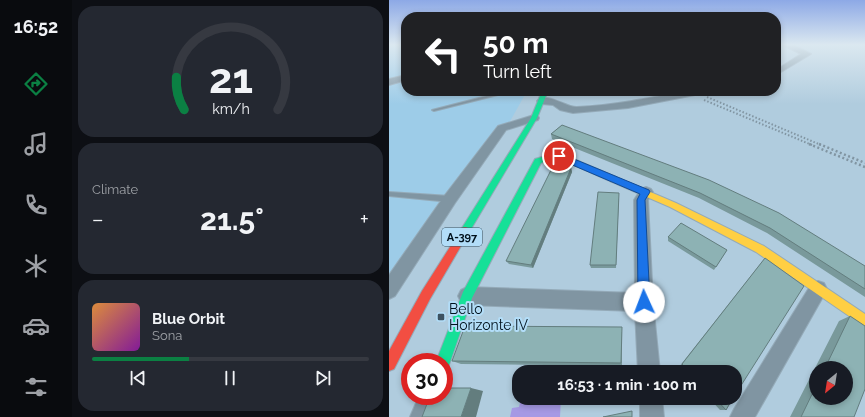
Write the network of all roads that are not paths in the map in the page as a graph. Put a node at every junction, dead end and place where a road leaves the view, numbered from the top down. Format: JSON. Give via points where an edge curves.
{"nodes":[{"id":1,"x":790,"y":64,"type":"edge"},
{"id":2,"x":781,"y":70,"type":"edge"},
{"id":3,"x":401,"y":78,"type":"edge"},
{"id":4,"x":389,"y":82,"type":"edge"},
{"id":5,"x":492,"y":96,"type":"edge"},
{"id":6,"x":544,"y":96,"type":"edge"},
{"id":7,"x":674,"y":96,"type":"edge"},
{"id":8,"x":542,"y":102,"type":"junction"},
{"id":9,"x":434,"y":110,"type":"dead end"},
{"id":10,"x":534,"y":118,"type":"junction"},
{"id":11,"x":646,"y":192,"type":"junction"},
{"id":12,"x":389,"y":194,"type":"edge"},
{"id":13,"x":450,"y":199,"type":"junction"},
{"id":14,"x":818,"y":289,"type":"junction"},
{"id":15,"x":389,"y":290,"type":"edge"},
{"id":16,"x":467,"y":296,"type":"junction"},
{"id":17,"x":644,"y":302,"type":"junction"},
{"id":18,"x":865,"y":321,"type":"edge"},
{"id":19,"x":446,"y":353,"type":"edge"},
{"id":20,"x":391,"y":361,"type":"edge"},
{"id":21,"x":648,"y":365,"type":"edge"},
{"id":22,"x":389,"y":370,"type":"edge"},
{"id":23,"x":427,"y":405,"type":"edge"},
{"id":24,"x":651,"y":405,"type":"edge"},
{"id":25,"x":422,"y":417,"type":"edge"},
{"id":26,"x":652,"y":417,"type":"edge"},
{"id":27,"x":742,"y":417,"type":"edge"}],
"edges":[{"from":1,"to":2,"type":"street"},
{"from":3,"to":4,"type":"street"},
{"from":5,"to":9,"type":"lane"},
{"from":6,"to":8,"type":"street","number":"A-397"},
{"from":7,"to":8,"type":"street","via":[[628,105],[573,110],[563,108],[555,102]]},
{"from":8,"to":10,"type":"street","number":"A-397"},
{"from":10,"to":13,"type":"street","via":[[502,128]]},
{"from":10,"to":20,"type":"street","number":"A-397","via":[[426,296]]},
{"from":11,"to":14,"type":"street","via":[[760,249]]},
{"from":11,"to":16,"type":"street","via":[[559,156],[539,161]]},
{"from":11,"to":17,"type":"street","via":[[641,200]]},
{"from":12,"to":13,"type":"lane"},
{"from":13,"to":15,"type":"street"},
{"from":14,"to":18,"type":"street"},
{"from":14,"to":27,"type":"street"},
{"from":16,"to":17,"type":"street"},
{"from":16,"to":19,"type":"street"},
{"from":17,"to":21,"type":"street"},
{"from":20,"to":22,"type":"street","number":"A-397"},
{"from":23,"to":25,"type":"street"},
{"from":24,"to":26,"type":"street"}]}
